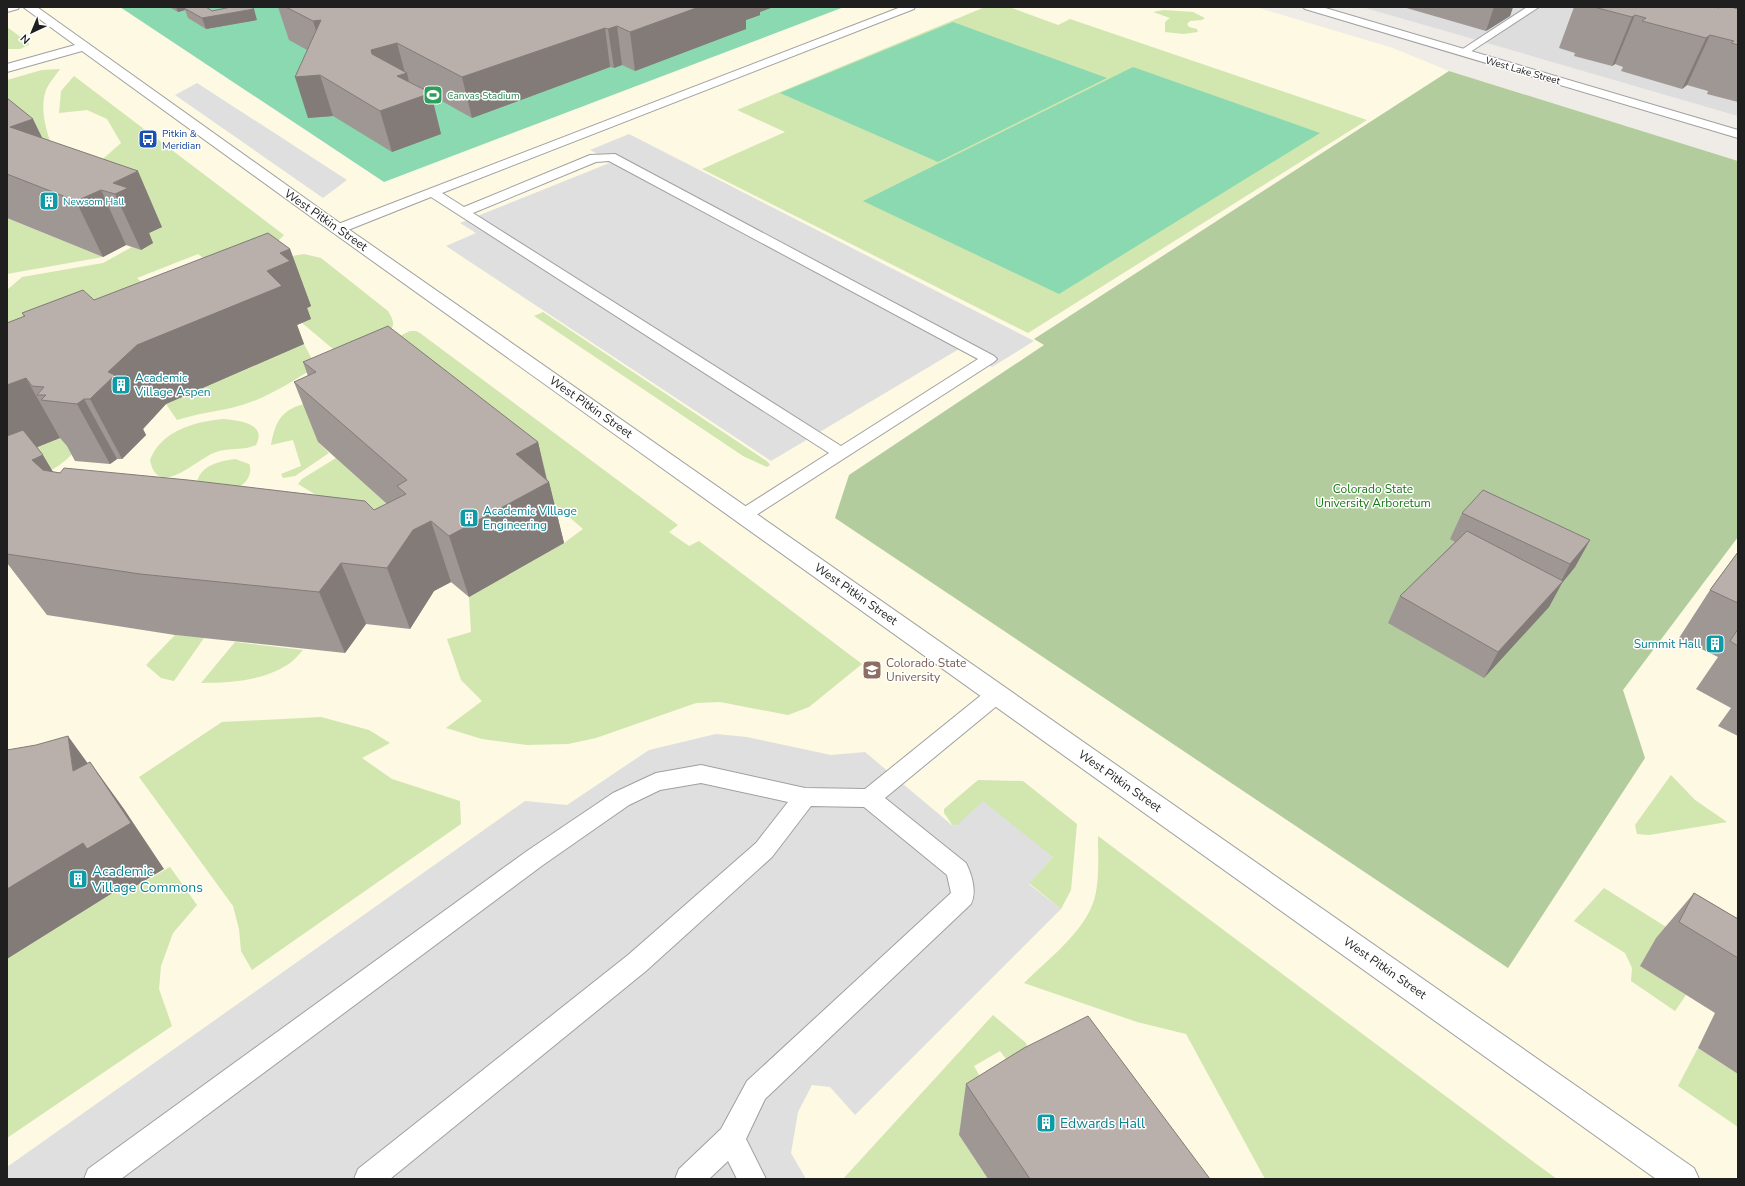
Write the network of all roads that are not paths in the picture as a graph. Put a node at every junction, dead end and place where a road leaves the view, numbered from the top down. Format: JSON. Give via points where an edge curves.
{"nodes":[{"id":1,"x":14,"y":7,"type":"edge"},
{"id":2,"x":29,"y":7,"type":"edge"},
{"id":3,"x":910,"y":7,"type":"edge"},
{"id":4,"x":1309,"y":7,"type":"edge"},
{"id":5,"x":1534,"y":7,"type":"edge"},
{"id":6,"x":7,"y":9,"type":"edge"},
{"id":7,"x":83,"y":47,"type":"junction"},
{"id":8,"x":1463,"y":52,"type":"junction"},
{"id":9,"x":7,"y":68,"type":"edge"},
{"id":10,"x":1738,"y":134,"type":"edge"},
{"id":11,"x":433,"y":193,"type":"junction"},
{"id":12,"x":462,"y":212,"type":"junction"},
{"id":13,"x":338,"y":229,"type":"junction"},
{"id":14,"x":841,"y":454,"type":"junction"},
{"id":15,"x":744,"y":515,"type":"junction"},
{"id":16,"x":997,"y":694,"type":"junction"},
{"id":17,"x":805,"y":797,"type":"junction"},
{"id":18,"x":869,"y":798,"type":"junction"},
{"id":19,"x":731,"y":1139,"type":"junction"},
{"id":20,"x":98,"y":1179,"type":"edge"},
{"id":21,"x":368,"y":1179,"type":"edge"},
{"id":22,"x":688,"y":1179,"type":"edge"},
{"id":23,"x":752,"y":1179,"type":"edge"},
{"id":24,"x":1684,"y":1179,"type":"edge"}],
"edges":[{"from":1,"to":6,"type":"lane"},
{"from":2,"to":7,"type":"street","name":"West Pitkin Street"},
{"from":3,"to":11,"type":"lane"},
{"from":4,"to":8,"type":"street","name":"West Lake Street"},
{"from":5,"to":8,"type":"lane"},
{"from":7,"to":9,"type":"street"},
{"from":7,"to":13,"type":"street","name":"West Pitkin Street"},
{"from":8,"to":10,"type":"street","name":"West Lake Street"},
{"from":11,"to":12,"type":"lane"},
{"from":11,"to":13,"type":"lane"},
{"from":12,"to":14,"type":"lane"},
{"from":12,"to":14,"type":"lane","via":[[594,158],[611,157],[989,359]]},
{"from":13,"to":15,"type":"street","name":"West Pitkin Street"},
{"from":14,"to":15,"type":"lane"},
{"from":15,"to":16,"type":"street","name":"West Pitkin Street"},
{"from":16,"to":18,"type":"lane"},
{"from":16,"to":24,"type":"street","name":"West Pitkin Street"},
{"from":17,"to":18,"type":"lane"},
{"from":17,"to":20,"type":"lane","via":[[701,774],[656,782],[621,799],[535,858]]},
{"from":17,"to":21,"type":"lane","via":[[764,850],[648,953]]},
{"from":18,"to":19,"type":"lane","via":[[958,870],[963,897],[756,1090]]},
{"from":19,"to":22,"type":"lane"},
{"from":19,"to":23,"type":"lane"}]}
